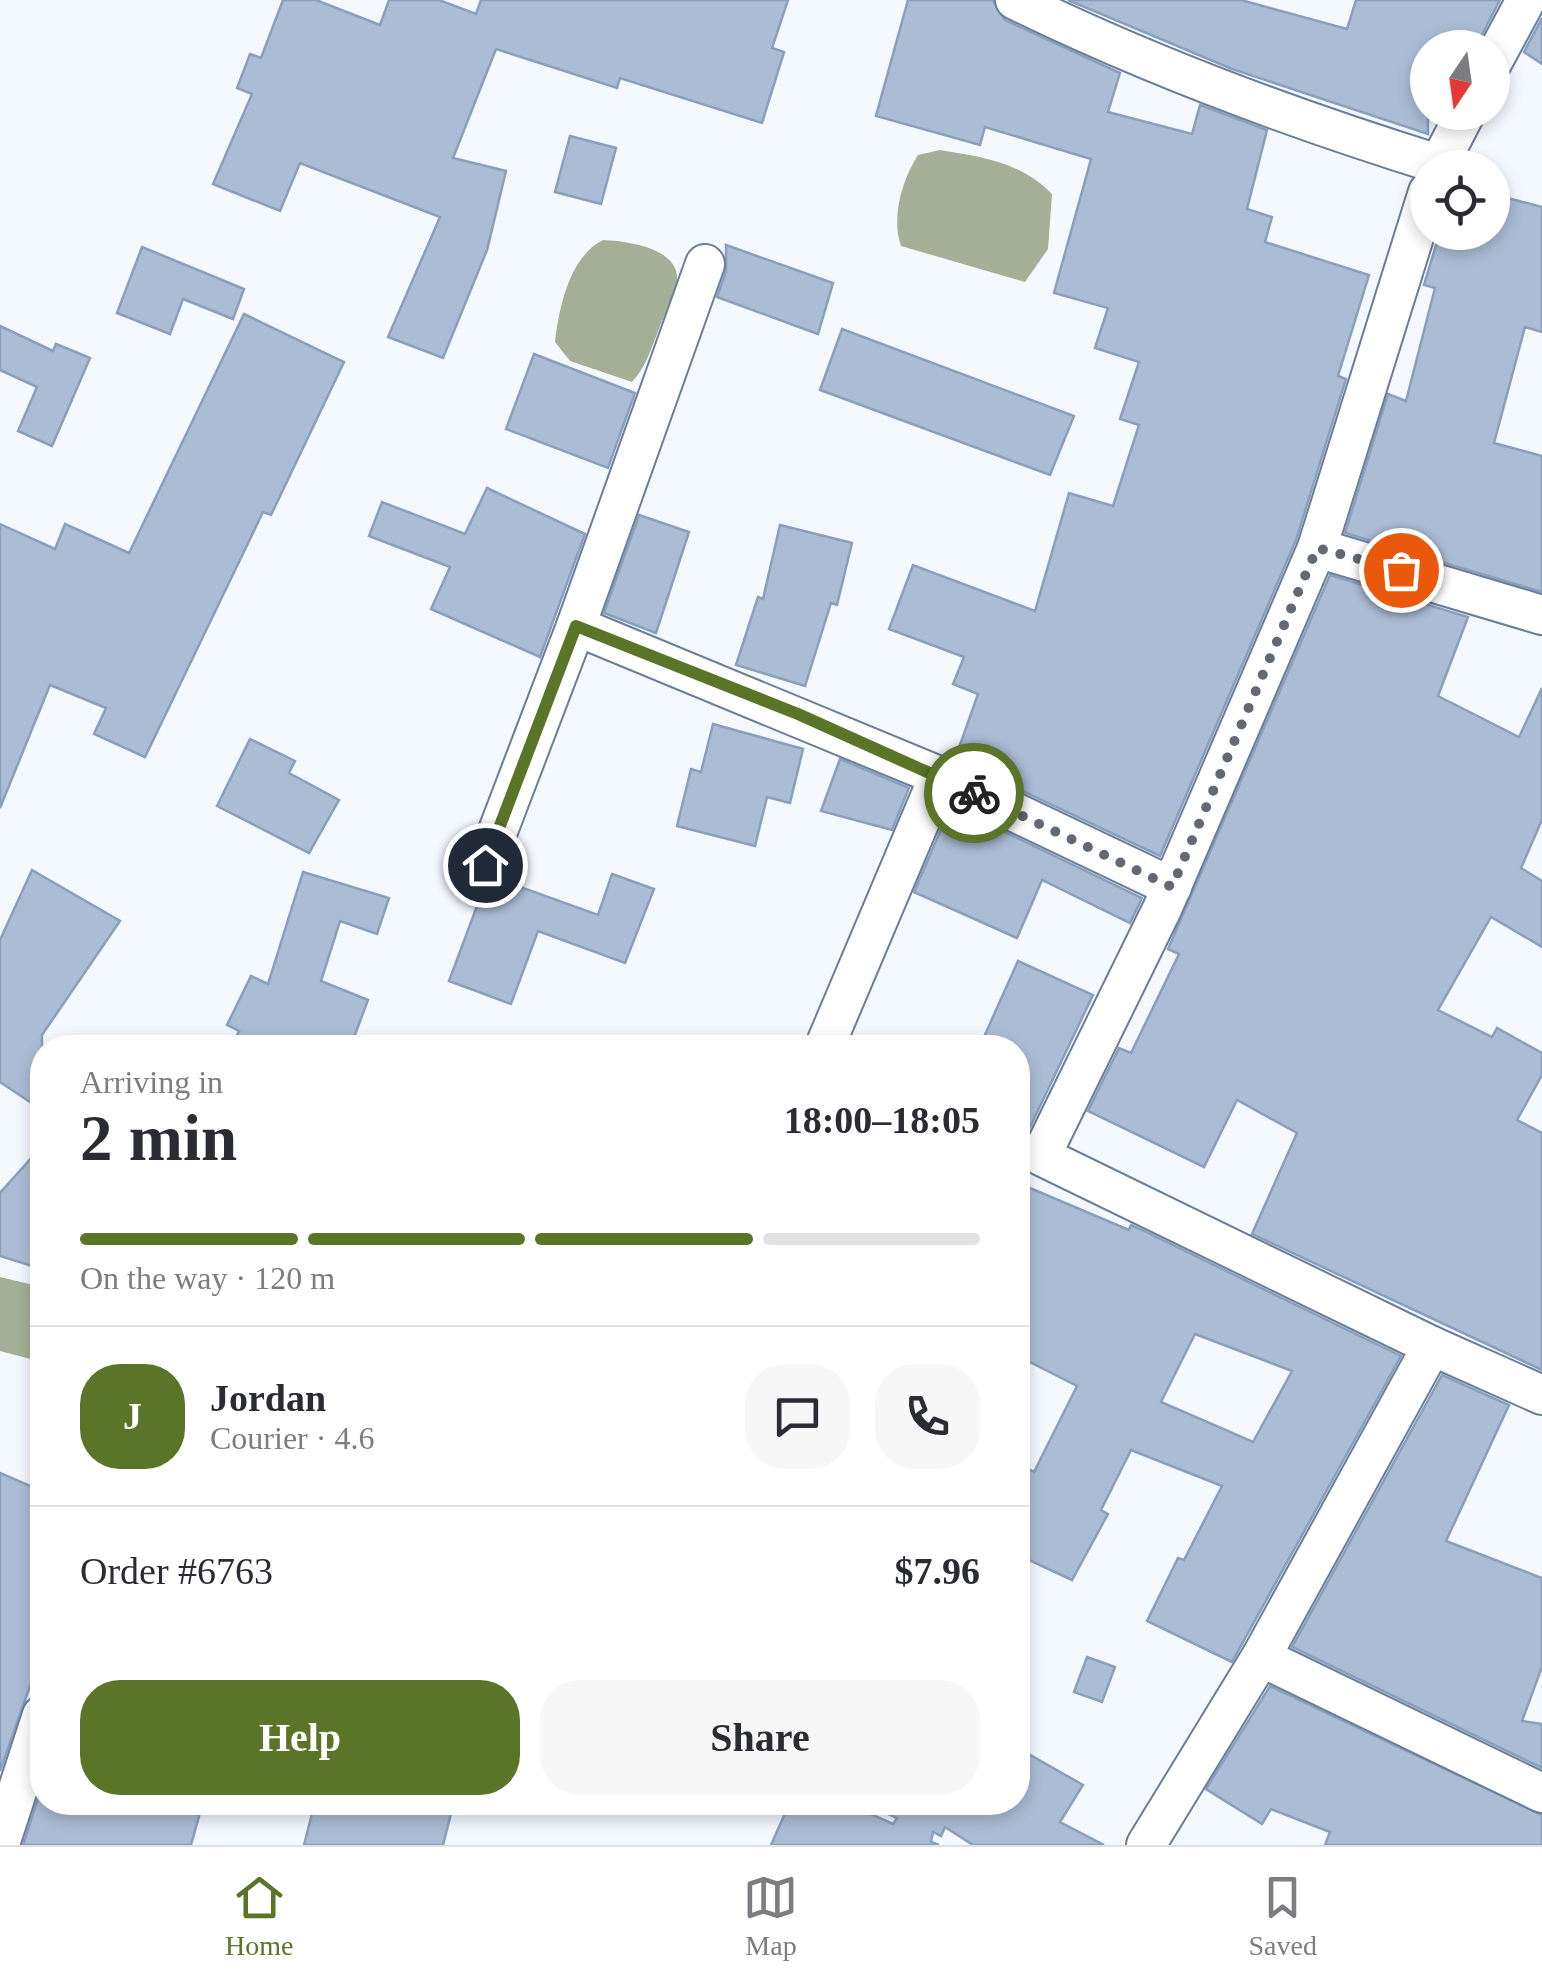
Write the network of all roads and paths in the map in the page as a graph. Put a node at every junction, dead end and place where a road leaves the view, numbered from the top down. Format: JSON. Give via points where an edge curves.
{"nodes":[{"id":1,"x":1015,"y":0,"type":"edge"},
{"id":2,"x":1526,"y":0,"type":"edge"},
{"id":3,"x":1510,"y":30,"type":"edge"},
{"id":4,"x":1410,"y":165,"type":"edge"},
{"id":5,"x":1410,"y":250,"type":"edge"},
{"id":6,"x":705,"y":264,"type":"dead end"},
{"id":7,"x":1317,"y":548,"type":"junction"},
{"id":8,"x":1542,"y":615,"type":"edge"},
{"id":9,"x":576,"y":626,"type":"junction"},
{"id":10,"x":939,"y":776,"type":"junction"},
{"id":11,"x":485,"y":865,"type":"dead end"},
{"id":12,"x":1172,"y":887,"type":"junction"},
{"id":13,"x":829,"y":1035,"type":"edge"},
{"id":14,"x":1432,"y":1346,"type":"junction"},
{"id":15,"x":1542,"y":1395,"type":"edge"},
{"id":16,"x":1261,"y":1657,"type":"junction"},
{"id":17,"x":30,"y":1752,"type":"edge"},
{"id":18,"x":1542,"y":1793,"type":"edge"},
{"id":19,"x":0,"y":1844,"type":"edge"},
{"id":20,"x":1146,"y":1845,"type":"edge"}],
"edges":[{"from":1,"to":4,"type":"street","via":[[1092,38]]},
{"from":2,"to":3,"type":"street"},
{"from":5,"to":7,"type":"street"},
{"from":6,"to":9,"type":"street"},
{"from":7,"to":8,"type":"street"},
{"from":7,"to":12,"type":"street"},
{"from":9,"to":10,"type":"street"},
{"from":9,"to":11,"type":"street"},
{"from":10,"to":12,"type":"street"},
{"from":10,"to":13,"type":"street"},
{"from":12,"to":14,"type":"street","via":[[1042,1156]]},
{"from":14,"to":15,"type":"street"},
{"from":14,"to":16,"type":"street"},
{"from":16,"to":18,"type":"street"},
{"from":16,"to":20,"type":"street"},
{"from":17,"to":19,"type":"street"}]}
